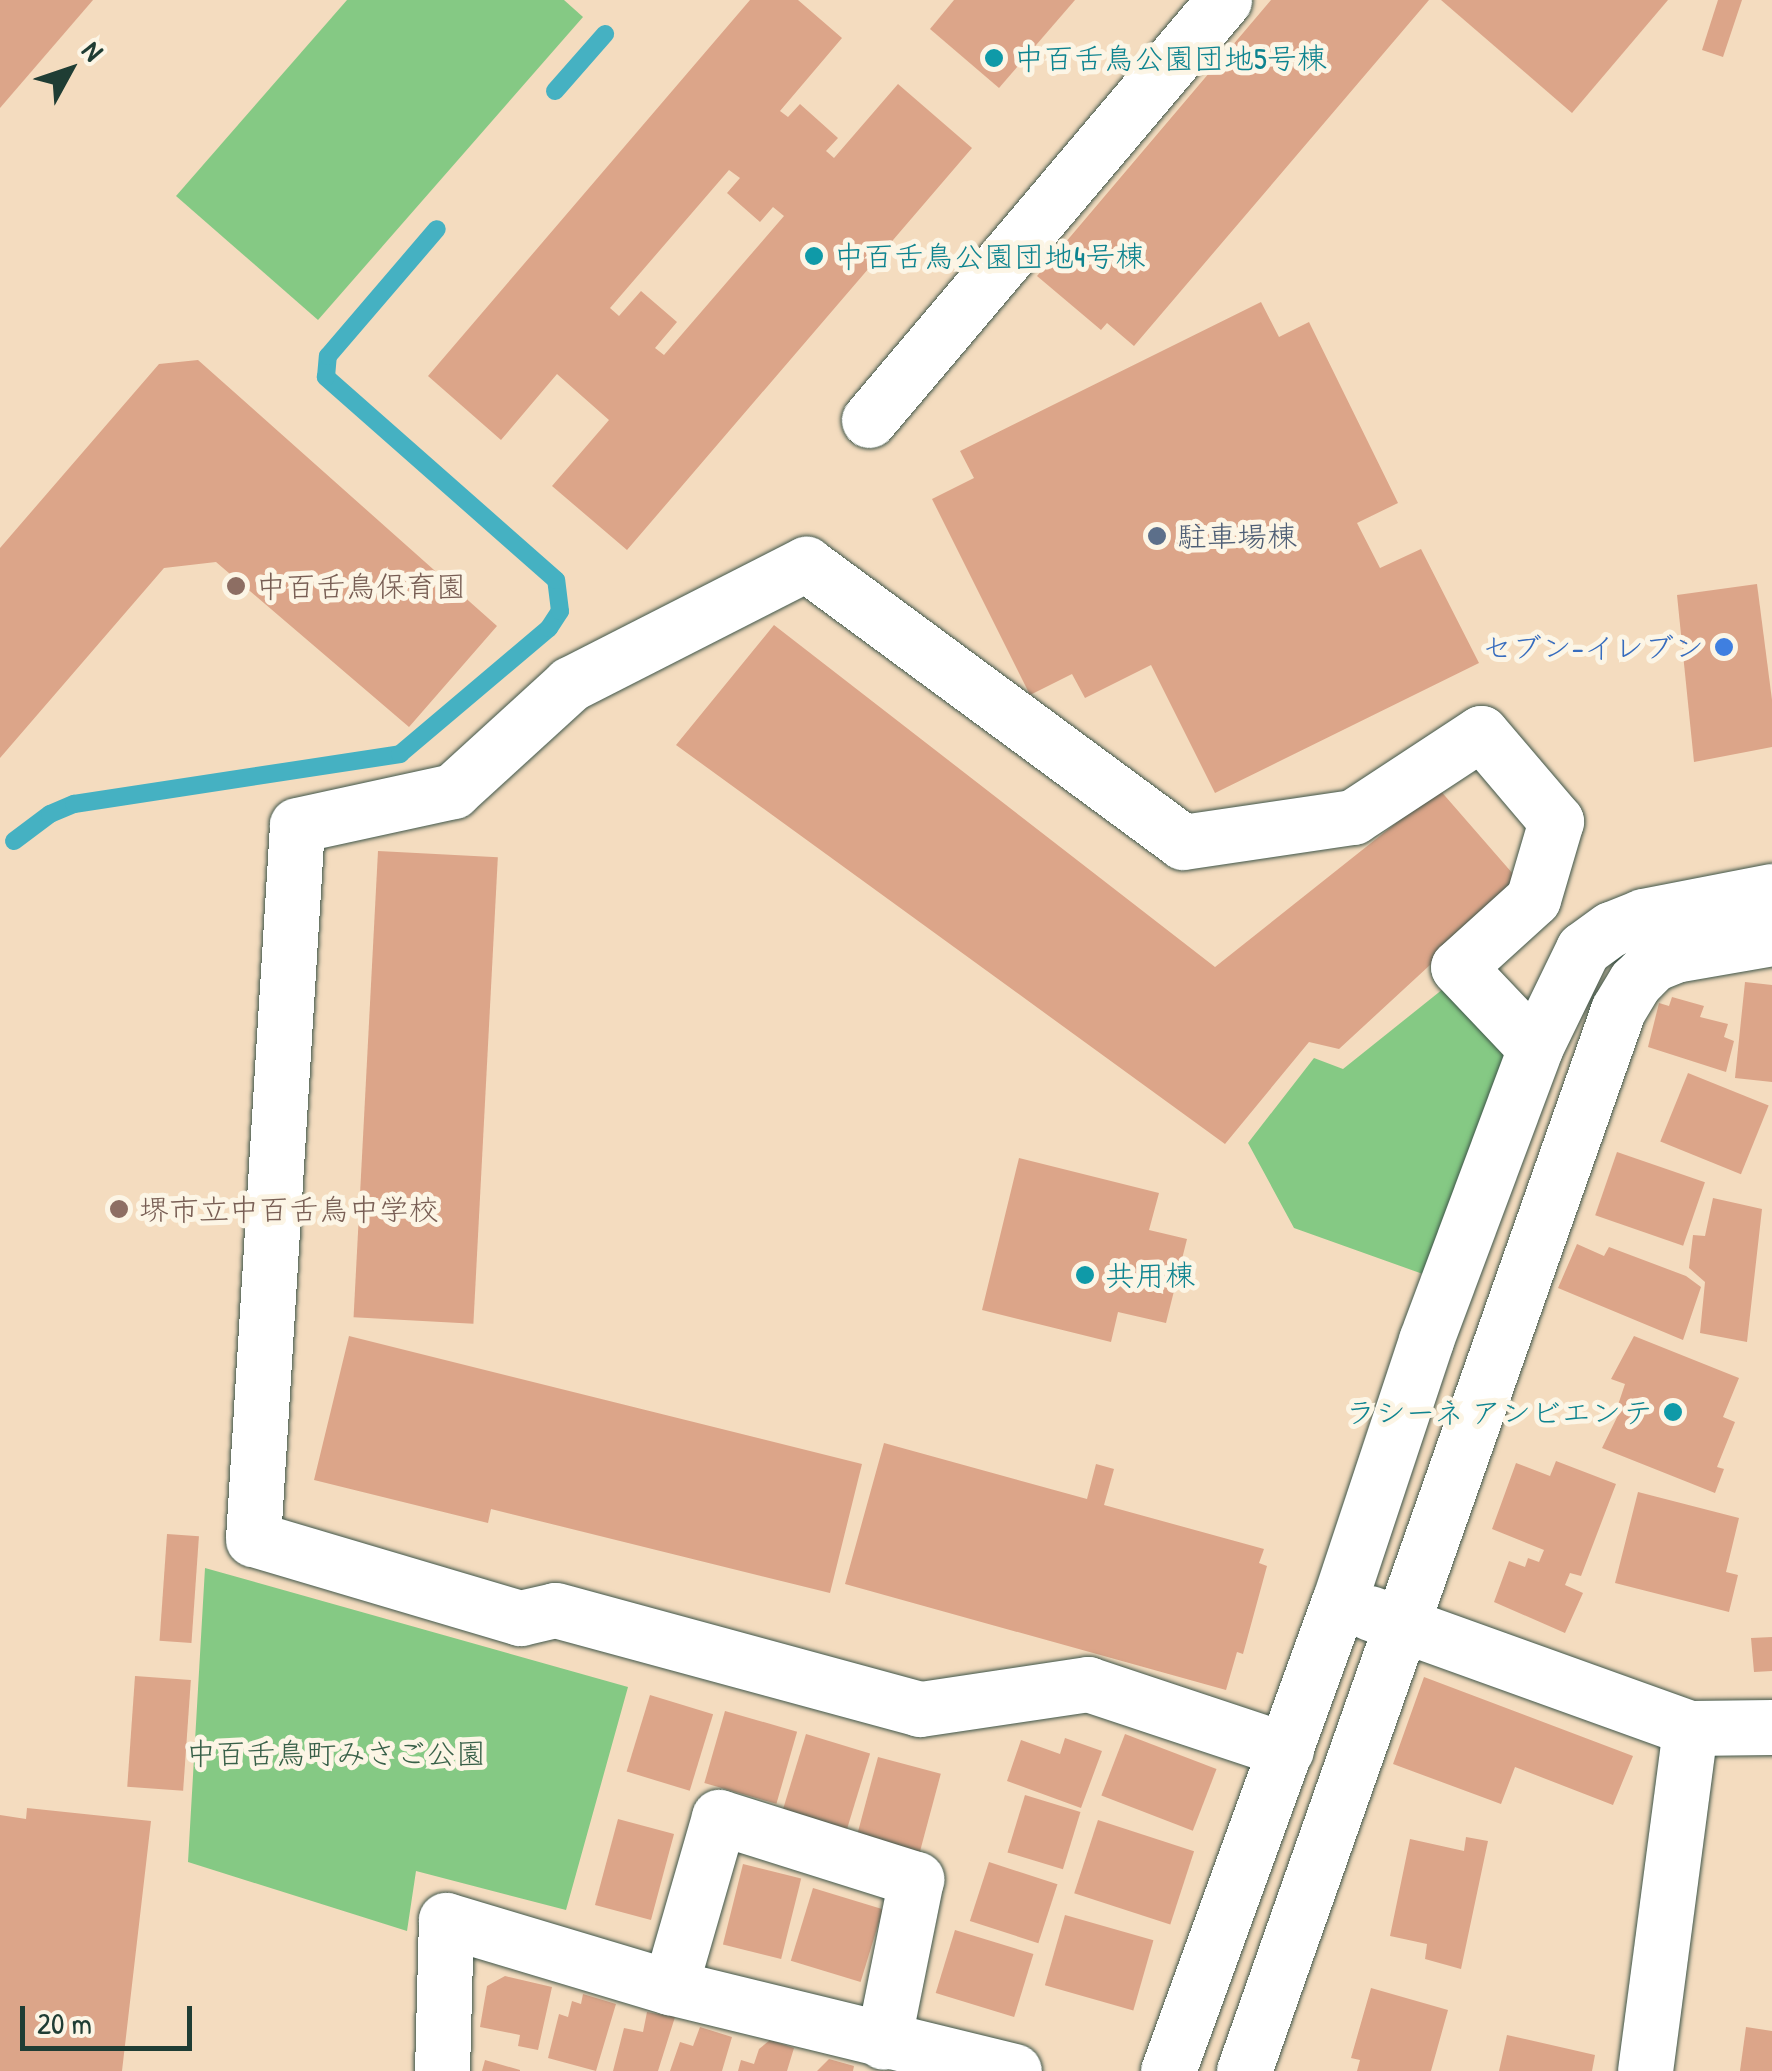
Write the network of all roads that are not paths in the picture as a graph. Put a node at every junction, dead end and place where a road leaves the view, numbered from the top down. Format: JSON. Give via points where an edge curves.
{"nodes":[{"id":1,"x":1224,"y":0,"type":"edge"},
{"id":2,"x":869,"y":420,"type":"dead end"},
{"id":3,"x":1772,"y":891,"type":"edge"},
{"id":4,"x":1772,"y":938,"type":"edge"},
{"id":5,"x":1536,"y":1048,"type":"junction"},
{"id":6,"x":1339,"y":1602,"type":"junction"},
{"id":7,"x":1402,"y":1625,"type":"junction"},
{"id":8,"x":1772,"y":1727,"type":"edge"},
{"id":9,"x":1690,"y":1728,"type":"junction"},
{"id":10,"x":1286,"y":1750,"type":"junction"},
{"id":11,"x":670,"y":1987,"type":"junction"},
{"id":12,"x":883,"y":2042,"type":"junction"},
{"id":13,"x":442,"y":2071,"type":"edge"},
{"id":14,"x":1014,"y":2071,"type":"edge"},
{"id":15,"x":1168,"y":2071,"type":"edge"},
{"id":16,"x":1244,"y":2071,"type":"edge"},
{"id":17,"x":1646,"y":2071,"type":"edge"}],
"edges":[{"from":1,"to":2,"type":"street"},
{"from":3,"to":5,"type":"street","via":[[1643,916],[1582,949]]},
{"from":4,"to":7,"type":"street","via":[[1653,964],[1618,1010]]},
{"from":5,"to":6,"type":"street","via":[[1426,1340]]},
{"from":5,"to":10,"type":"street","via":[[1458,967],[1533,899],[1556,821],[1481,733],[1353,817],[1183,842],[806,564],[570,684],[453,791],[297,825],[253,1539],[520,1618],[555,1610],[920,1709],[1088,1684]]},
{"from":6,"to":7,"type":"street"},
{"from":6,"to":10,"type":"street"},
{"from":7,"to":9,"type":"street"},
{"from":7,"to":16,"type":"street"},
{"from":8,"to":9,"type":"street"},
{"from":9,"to":17,"type":"street"},
{"from":10,"to":15,"type":"street"},
{"from":11,"to":12,"type":"street"},
{"from":11,"to":12,"type":"street","via":[[719,1818],[916,1879]]},
{"from":11,"to":13,"type":"street","via":[[446,1920]]},
{"from":12,"to":14,"type":"street"}]}
